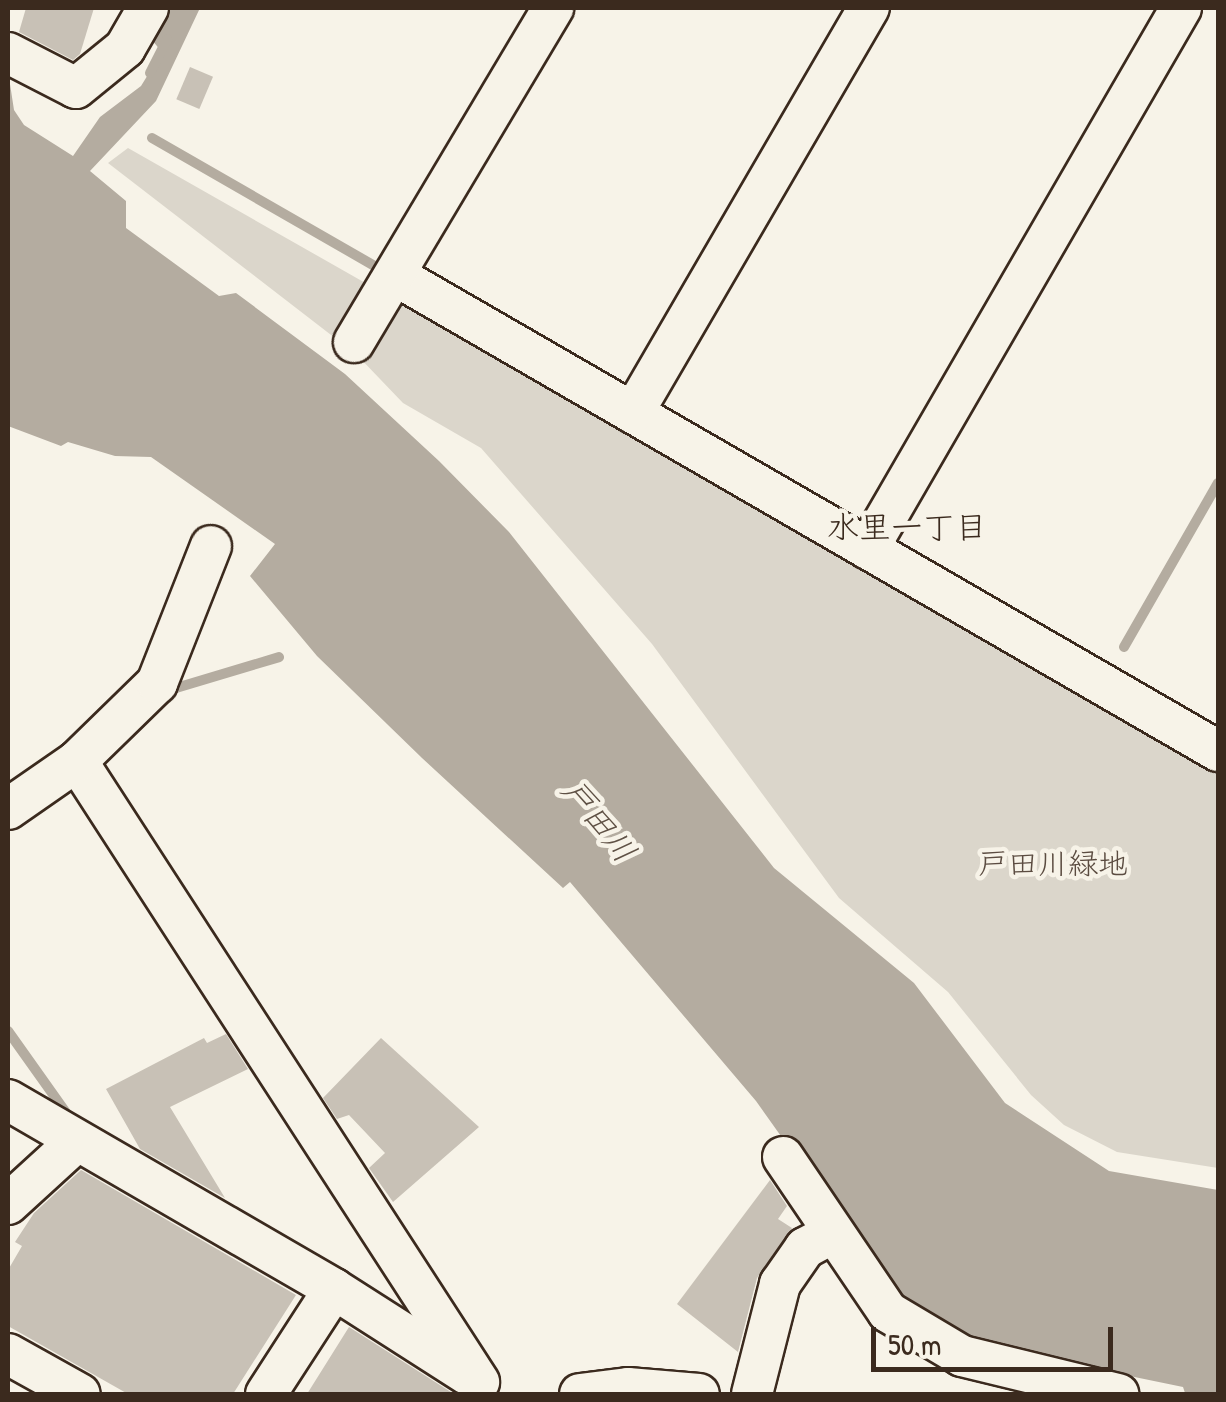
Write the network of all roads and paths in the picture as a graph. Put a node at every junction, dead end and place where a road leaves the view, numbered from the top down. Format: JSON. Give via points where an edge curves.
{"nodes":[{"id":1,"x":148,"y":8,"type":"edge"},
{"id":2,"x":552,"y":8,"type":"edge"},
{"id":3,"x":869,"y":8,"type":"edge"},
{"id":4,"x":1181,"y":8,"type":"edge"},
{"id":5,"x":8,"y":53,"type":"edge"},
{"id":6,"x":398,"y":277,"type":"junction"},
{"id":7,"x":354,"y":342,"type":"dead end"},
{"id":8,"x":633,"y":413,"type":"junction"},
{"id":9,"x":211,"y":546,"type":"dead end"},
{"id":10,"x":868,"y":548,"type":"junction"},
{"id":11,"x":1218,"y":752,"type":"edge"},
{"id":12,"x":77,"y":761,"type":"junction"},
{"id":13,"x":8,"y":809,"type":"edge"},
{"id":14,"x":8,"y":1100,"type":"edge"},
{"id":15,"x":77,"y":1141,"type":"junction"},
{"id":16,"x":783,"y":1156,"type":"dead end"},
{"id":17,"x":8,"y":1204,"type":"edge"},
{"id":18,"x":831,"y":1234,"type":"junction"},
{"id":19,"x":334,"y":1288,"type":"junction"},
{"id":20,"x":12,"y":1367,"type":"edge"},
{"id":21,"x":490,"y":1388,"type":"edge"},
{"id":22,"x":80,"y":1394,"type":"edge"},
{"id":23,"x":266,"y":1394,"type":"edge"},
{"id":24,"x":580,"y":1394,"type":"edge"},
{"id":25,"x":699,"y":1394,"type":"edge"},
{"id":26,"x":752,"y":1394,"type":"edge"},
{"id":27,"x":1118,"y":1394,"type":"edge"}],
"edges":[{"from":1,"to":5,"type":"street","via":[[125,48],[76,88]]},
{"from":2,"to":6,"type":"street"},
{"from":3,"to":8,"type":"street"},
{"from":4,"to":10,"type":"street"},
{"from":6,"to":7,"type":"street"},
{"from":6,"to":8,"type":"street"},
{"from":8,"to":10,"type":"street"},
{"from":9,"to":12,"type":"street","via":[[157,683]]},
{"from":10,"to":11,"type":"street"},
{"from":12,"to":13,"type":"street"},
{"from":12,"to":21,"type":"street"},
{"from":14,"to":15,"type":"street"},
{"from":15,"to":17,"type":"street"},
{"from":15,"to":19,"type":"street"},
{"from":16,"to":18,"type":"street"},
{"from":18,"to":26,"type":"street","via":[[805,1248],[780,1284]]},
{"from":18,"to":27,"type":"street","via":[[888,1312],[927,1338],[992,1366]]},
{"from":19,"to":21,"type":"street"},
{"from":19,"to":23,"type":"street"},
{"from":20,"to":22,"type":"street"},
{"from":24,"to":25,"type":"street","via":[[628,1388]]}]}
